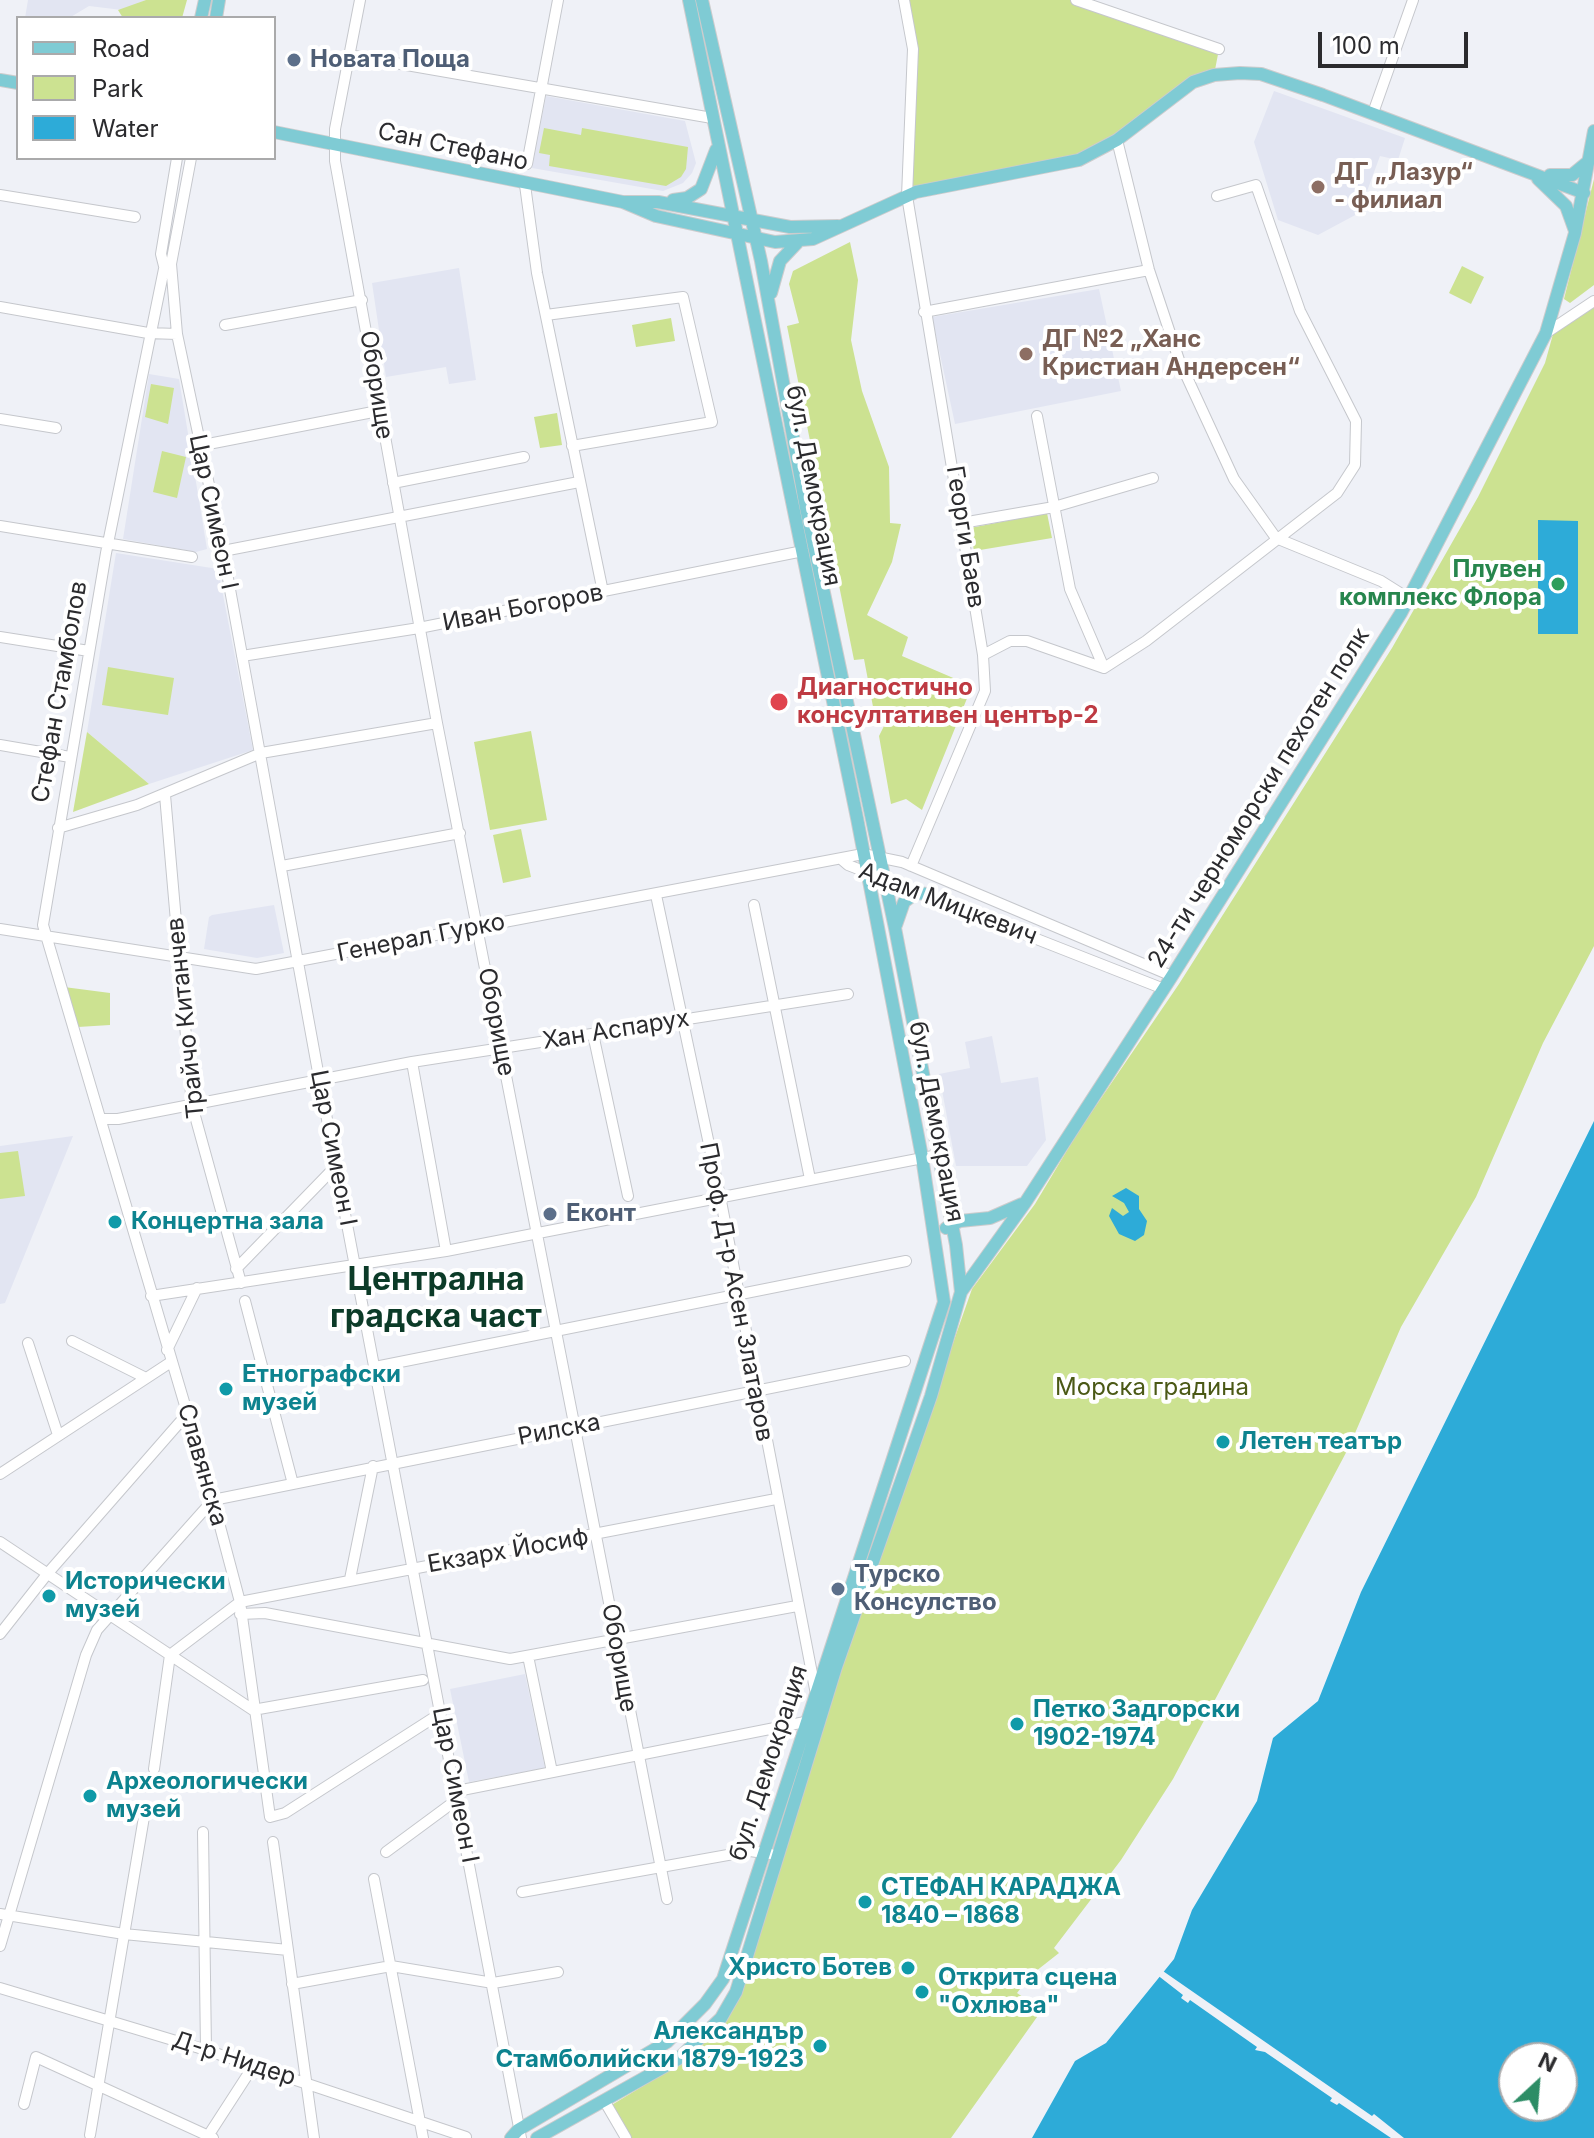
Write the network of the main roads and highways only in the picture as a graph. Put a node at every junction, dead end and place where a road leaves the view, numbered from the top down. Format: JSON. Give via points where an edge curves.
{"nodes":[{"id":1,"x":689,"y":0,"type":"edge"},
{"id":2,"x":702,"y":0,"type":"edge"},
{"id":3,"x":1594,"y":131,"type":"edge"},
{"id":4,"x":276,"y":132,"type":"edge"},
{"id":5,"x":717,"y":147,"type":"junction"},
{"id":6,"x":1589,"y":161,"type":"junction"},
{"id":7,"x":1529,"y":172,"type":"junction"},
{"id":8,"x":1584,"y":193,"type":"junction"},
{"id":9,"x":623,"y":202,"type":"junction"},
{"id":10,"x":658,"y":202,"type":"junction"},
{"id":11,"x":732,"y":215,"type":"junction"},
{"id":12,"x":749,"y":219,"type":"junction"},
{"id":13,"x":838,"y":226,"type":"junction"},
{"id":14,"x":1575,"y":233,"type":"junction"},
{"id":15,"x":738,"y":234,"type":"junction"},
{"id":16,"x":755,"y":237,"type":"junction"},
{"id":17,"x":797,"y":243,"type":"junction"},
{"id":18,"x":770,"y":304,"type":"junction"},
{"id":19,"x":927,"y":894,"type":"road end"},
{"id":20,"x":895,"y":928,"type":"junction"},
{"id":21,"x":1025,"y":1203,"type":"junction"},
{"id":22,"x":950,"y":1224,"type":"junction"},
{"id":23,"x":936,"y":1242,"type":"junction"},
{"id":24,"x":961,"y":1292,"type":"junction"},
{"id":25,"x":517,"y":2135,"type":"edge"},
{"id":26,"x":537,"y":2138,"type":"edge"}],
"edges":[{"from":1,"to":5,"type":"main road","name":"бул. Демокрация"},
{"from":2,"to":12,"type":"main road","name":"бул. Демокрация"},
{"from":3,"to":6,"type":"main road","name":"24-ти черноморски пехотен полк"},
{"from":4,"to":9,"type":"main road","name":"Сан Стефано"},
{"from":5,"to":10,"type":"main road","via":[[695,194]]},
{"from":5,"to":11,"type":"main road","name":"бул. Демокрация"},
{"from":6,"to":7,"type":"main road","via":[[1579,172],[1562,177]]},
{"from":6,"to":8,"type":"main road","name":"24-ти черноморски пехотен полк"},
{"from":7,"to":8,"type":"main road"},
{"from":7,"to":13,"type":"main road","via":[[1261,74],[1223,73],[1179,91],[1117,140],[1079,160],[907,196]]},
{"from":7,"to":14,"type":"main road","via":[[1566,206]]},
{"from":8,"to":14,"type":"main road","name":"24-ти черноморски пехотен полк"},
{"from":9,"to":10,"type":"main road","name":"Сан Стефано"},
{"from":9,"to":15,"type":"main road","name":"Сан Стефано","via":[[656,216]]},
{"from":10,"to":11,"type":"main road","name":"Сан Стефано"},
{"from":11,"to":12,"type":"main road","name":"Сан Стефано"},
{"from":11,"to":15,"type":"main road","name":"бул. Демокрация"},
{"from":12,"to":13,"type":"main road","name":"Сан Стефано","via":[[790,227]]},
{"from":12,"to":16,"type":"main road","name":"бул. Демокрация"},
{"from":13,"to":17,"type":"main road"},
{"from":14,"to":21,"type":"main road","name":"24-ти черноморски пехотен полк","via":[[1546,333],[1385,642]]},
{"from":15,"to":16,"type":"main road","name":"Сан Стефано"},
{"from":15,"to":23,"type":"main road","name":"бул. Демокрация"},
{"from":16,"to":17,"type":"main road","name":"Сан Стефано"},
{"from":16,"to":18,"type":"main road","name":"бул. Демокрация"},
{"from":17,"to":18,"type":"main road","via":[[776,269]]},
{"from":18,"to":20,"type":"main road","name":"бул. Демокрация","via":[[794,449]]},
{"from":19,"to":20,"type":"main road","via":[[916,893],[904,902]]},
{"from":20,"to":22,"type":"main road","name":"бул. Демокрация"},
{"from":21,"to":22,"type":"main road","via":[[990,1218]]},
{"from":21,"to":24,"type":"main road","name":"24-ти черноморски пехотен полк"},
{"from":22,"to":23,"type":"main road"},
{"from":22,"to":24,"type":"main road","name":"бул. Демокрация"},
{"from":23,"to":25,"type":"main road","name":"бул. Демокрация","via":[[945,1292],[940,1323],[915,1383],[723,1979],[667,2042]]},
{"from":24,"to":26,"type":"main road","name":"бул. Демокрация","via":[[931,1396],[836,1667],[739,1985],[721,2018],[678,2059]]}]}
